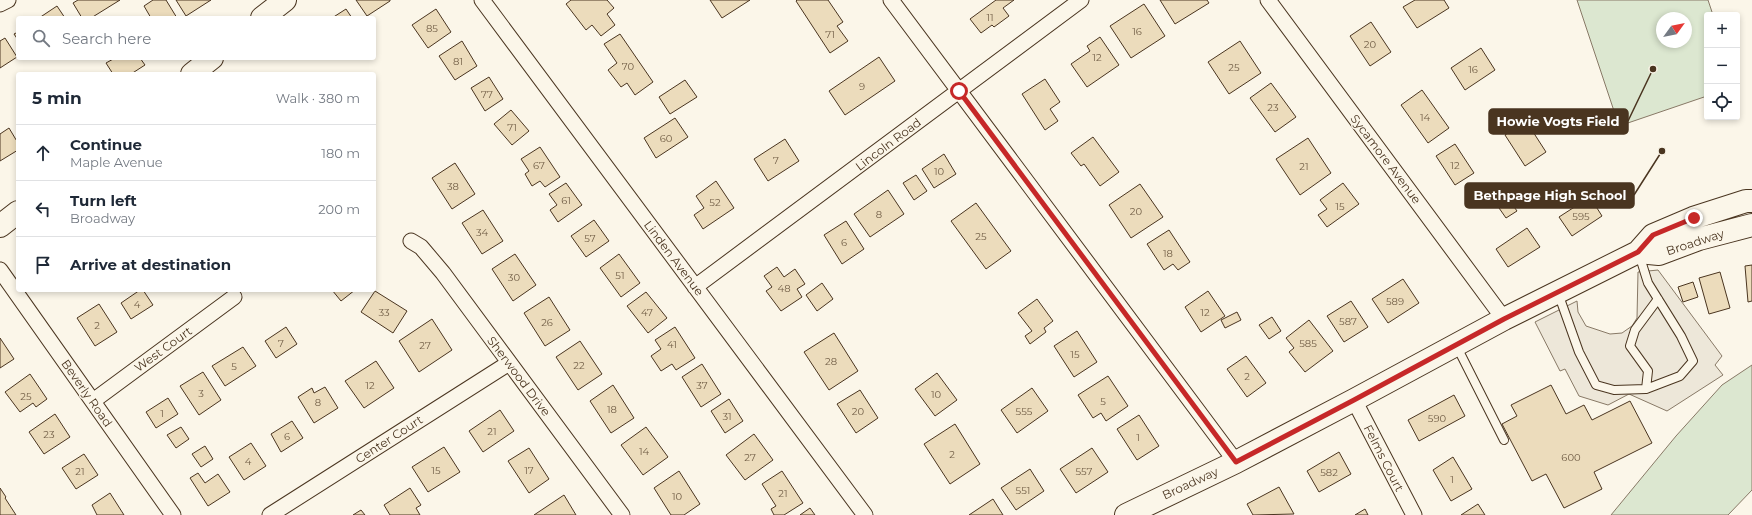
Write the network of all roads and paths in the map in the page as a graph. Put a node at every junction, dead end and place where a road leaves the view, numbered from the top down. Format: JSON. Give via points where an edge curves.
{"nodes":[{"id":1,"x":8,"y":0,"type":"edge"},
{"id":2,"x":285,"y":0,"type":"edge"},
{"id":3,"x":482,"y":0,"type":"edge"},
{"id":4,"x":891,"y":0,"type":"edge"},
{"id":5,"x":1081,"y":0,"type":"edge"},
{"id":6,"x":1268,"y":0,"type":"edge"},
{"id":7,"x":0,"y":4,"type":"edge"},
{"id":8,"x":265,"y":16,"type":"edge"},
{"id":9,"x":210,"y":60,"type":"edge"},
{"id":10,"x":194,"y":72,"type":"edge"},
{"id":11,"x":959,"y":91,"type":"junction"},
{"id":12,"x":1750,"y":200,"type":"edge"},
{"id":13,"x":16,"y":214,"type":"edge"},
{"id":14,"x":1752,"y":225,"type":"edge"},
{"id":15,"x":0,"y":226,"type":"edge"},
{"id":16,"x":411,"y":241,"type":"dead end"},
{"id":17,"x":1638,"y":252,"type":"junction"},
{"id":18,"x":0,"y":270,"type":"edge"},
{"id":19,"x":695,"y":287,"type":"junction"},
{"id":20,"x":1558,"y":292,"type":"junction"},
{"id":21,"x":234,"y":296,"type":"dead end"},
{"id":22,"x":1658,"y":299,"type":"junction"},
{"id":23,"x":1504,"y":319,"type":"junction"},
{"id":24,"x":1456,"y":344,"type":"junction"},
{"id":25,"x":509,"y":363,"type":"junction"},
{"id":26,"x":1646,"y":389,"type":"junction"},
{"id":27,"x":1354,"y":400,"type":"junction"},
{"id":28,"x":93,"y":401,"type":"junction"},
{"id":29,"x":1504,"y":440,"type":"dead end"},
{"id":30,"x":1236,"y":462,"type":"junction"},
{"id":31,"x":1152,"y":509,"type":"edge"},
{"id":32,"x":173,"y":515,"type":"edge"},
{"id":33,"x":270,"y":515,"type":"edge"},
{"id":34,"x":622,"y":515,"type":"edge"},
{"id":35,"x":865,"y":515,"type":"edge"},
{"id":36,"x":1126,"y":515,"type":"edge"},
{"id":37,"x":1414,"y":515,"type":"edge"}],
"edges":[{"from":1,"to":7,"type":"street"},
{"from":2,"to":8,"type":"main road"},
{"from":3,"to":19,"type":"street","name":"Linden Avenue"},
{"from":4,"to":11,"type":"street"},
{"from":5,"to":11,"type":"street","name":"Lincoln Road"},
{"from":6,"to":23,"type":"street","name":"Sycamore Avenue"},
{"from":9,"to":10,"type":"main road"},
{"from":11,"to":19,"type":"street","name":"Lincoln Road"},
{"from":11,"to":30,"type":"street"},
{"from":12,"to":17,"type":"main road","name":"Broadway","via":[[1694,218],[1653,235]]},
{"from":13,"to":15,"type":"main road"},
{"from":14,"to":17,"type":"main road","name":"Broadway","via":[[1699,239],[1659,254]]},
{"from":16,"to":25,"type":"street","name":"Sherwood Drive","via":[[421,248],[443,273]]},
{"from":17,"to":20,"type":"main road","name":"Broadway"},
{"from":17,"to":22,"type":"lane","via":[[1648,283]]},
{"from":18,"to":28,"type":"street","name":"Beverly Road"},
{"from":19,"to":35,"type":"street","name":"Linden Avenue"},
{"from":20,"to":23,"type":"main road","name":"Broadway"},
{"from":20,"to":26,"type":"lane","via":[[1579,352],[1596,385],[1614,390]]},
{"from":21,"to":28,"type":"street","name":"West Court"},
{"from":22,"to":26,"type":"lane","via":[[1634,330],[1630,346],[1648,371]]},
{"from":22,"to":26,"type":"lane","via":[[1693,361],[1680,376]]},
{"from":23,"to":24,"type":"main road","name":"Broadway"},
{"from":24,"to":27,"type":"main road","name":"Broadway"},
{"from":24,"to":29,"type":"lane"},
{"from":25,"to":33,"type":"street","name":"Center Court"},
{"from":25,"to":34,"type":"street","name":"Sherwood Drive"},
{"from":27,"to":30,"type":"main road","name":"Broadway"},
{"from":27,"to":37,"type":"street","name":"Felms Court"},
{"from":28,"to":32,"type":"street","name":"Beverly Road"},
{"from":30,"to":31,"type":"main road","name":"Broadway"},
{"from":31,"to":36,"type":"main road","name":"Broadway"}]}
